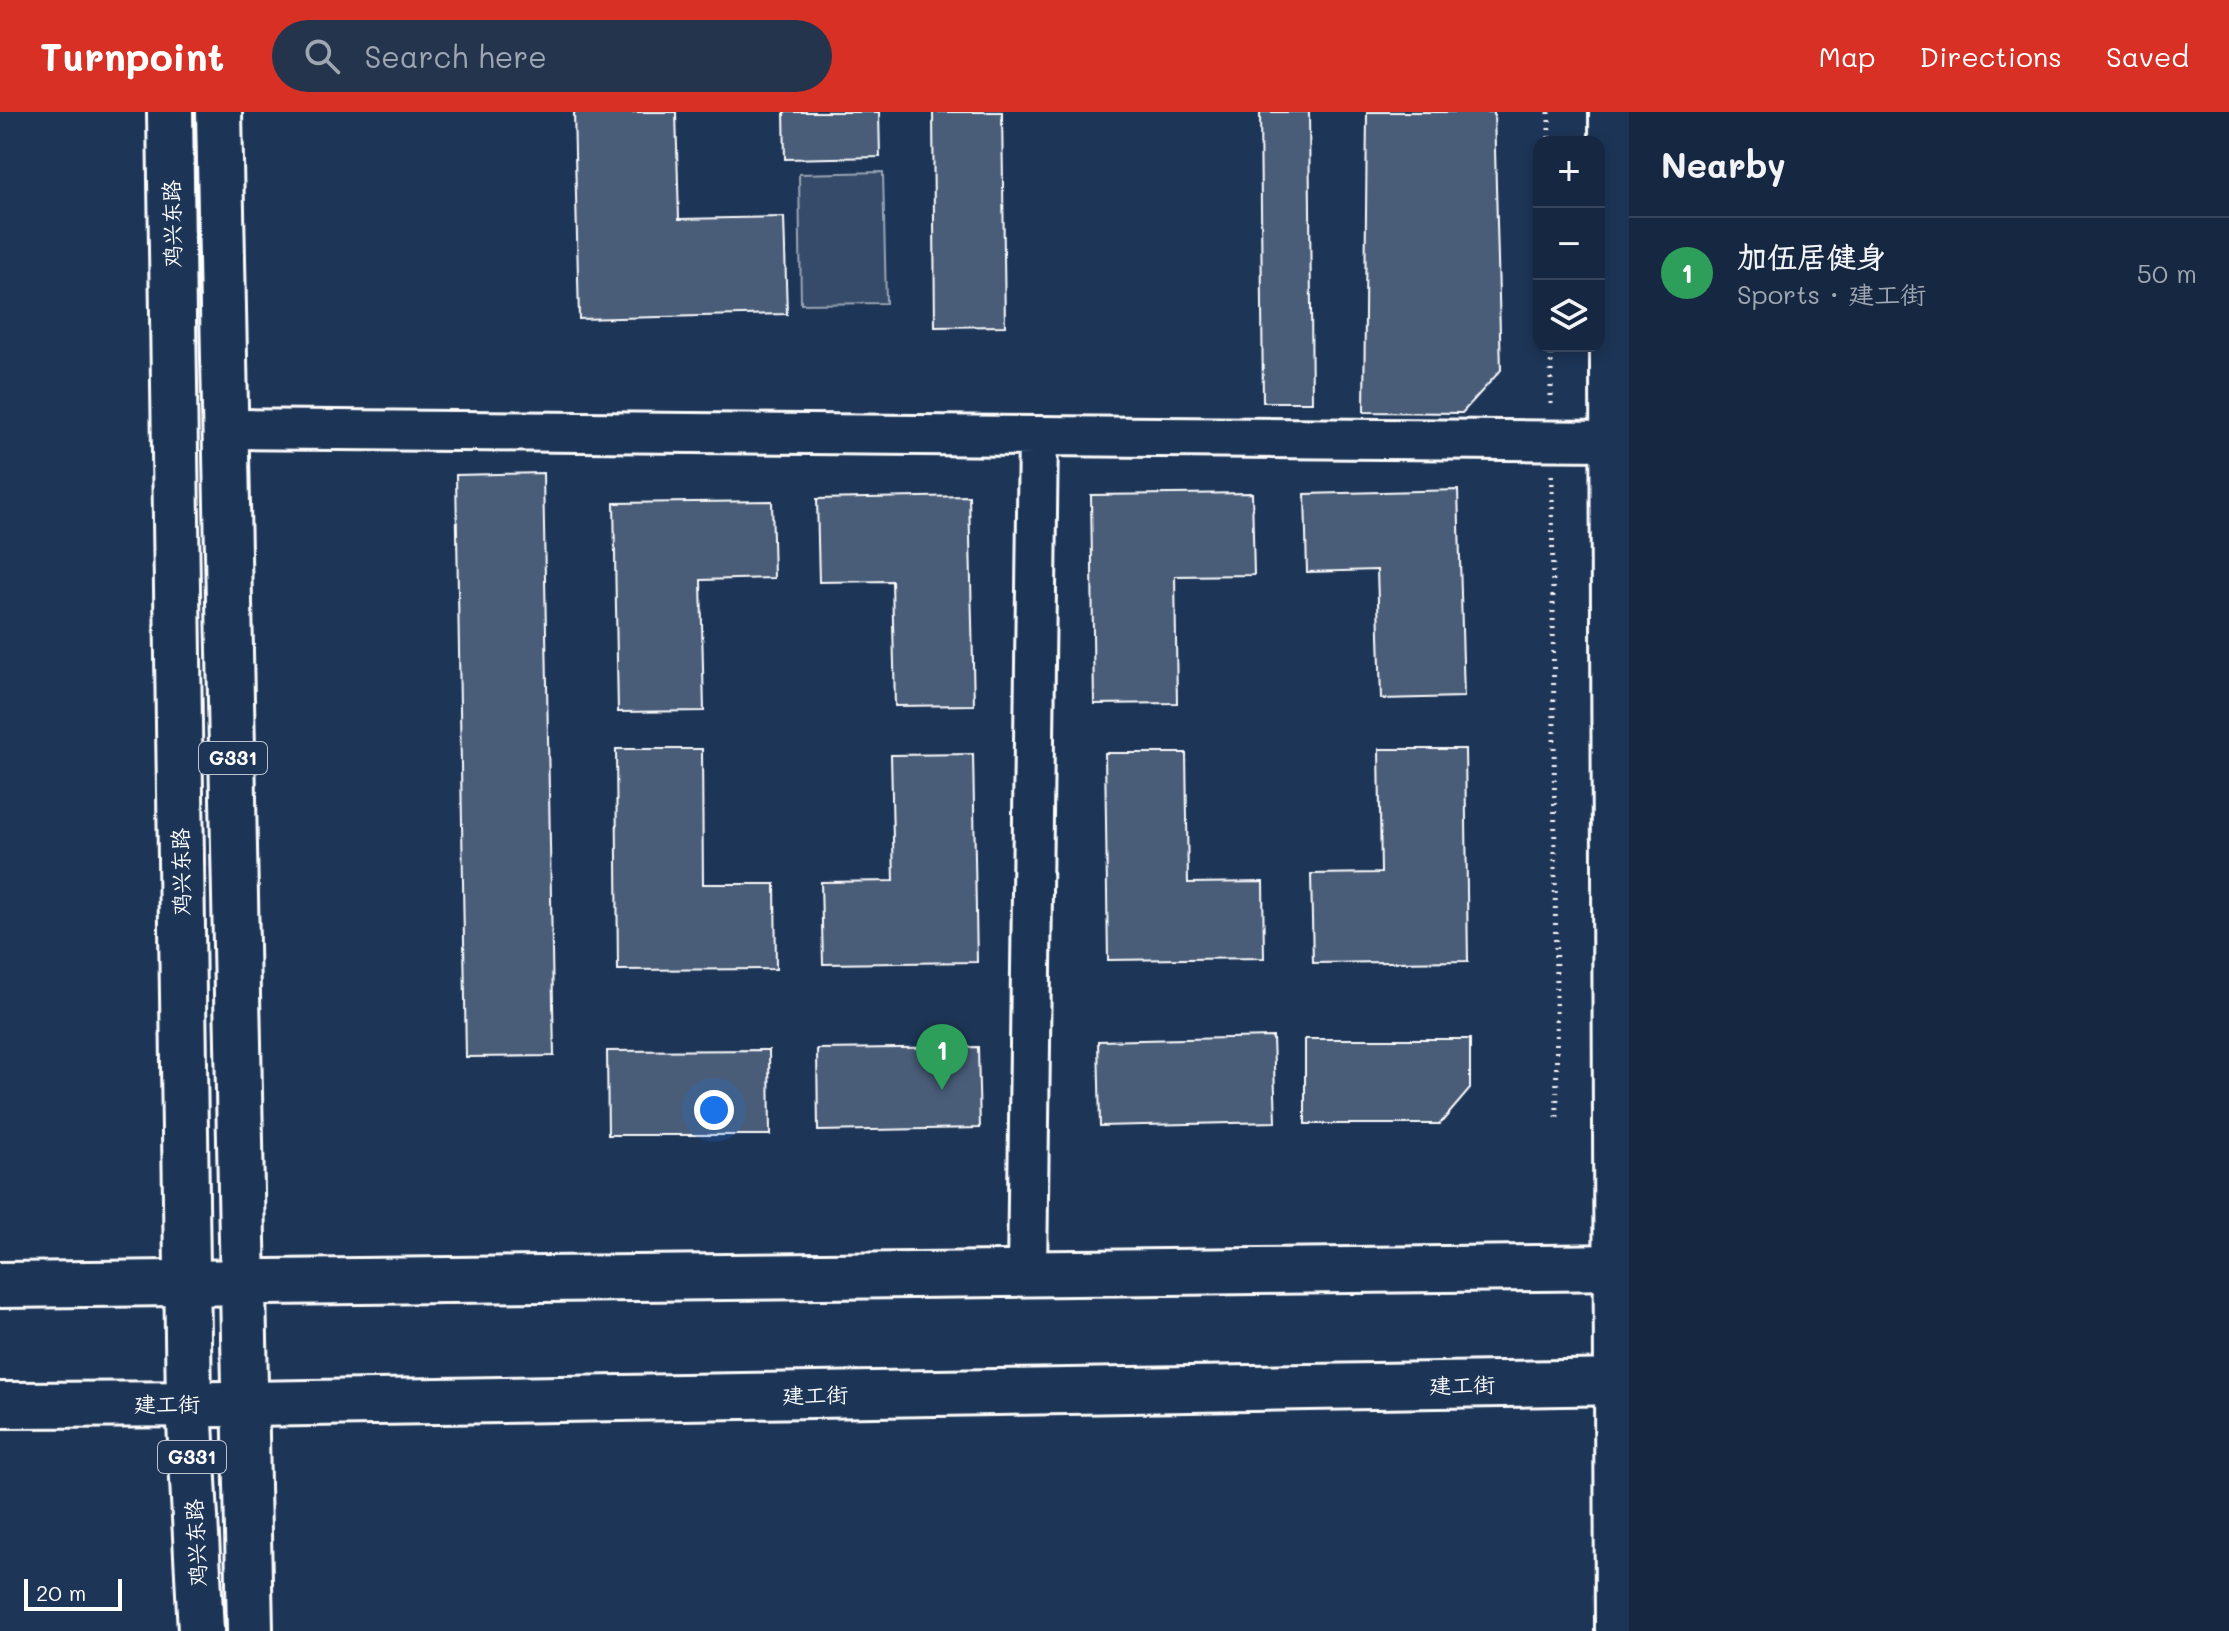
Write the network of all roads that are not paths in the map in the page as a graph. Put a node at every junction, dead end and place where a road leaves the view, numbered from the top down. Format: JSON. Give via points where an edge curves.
{"nodes":[{"id":1,"x":170,"y":112,"type":"edge"},
{"id":2,"x":219,"y":112,"type":"edge"},
{"id":3,"x":1612,"y":112,"type":"edge"},
{"id":4,"x":226,"y":429,"type":"junction"},
{"id":5,"x":1038,"y":436,"type":"junction"},
{"id":6,"x":1614,"y":441,"type":"junction"},
{"id":7,"x":1622,"y":1267,"type":"edge"},
{"id":8,"x":1027,"y":1274,"type":"junction"},
{"id":9,"x":187,"y":1283,"type":"junction"},
{"id":10,"x":244,"y":1283,"type":"junction"},
{"id":11,"x":0,"y":1285,"type":"edge"},
{"id":12,"x":1623,"y":1382,"type":"edge"},
{"id":13,"x":189,"y":1404,"type":"junction"},
{"id":14,"x":246,"y":1404,"type":"junction"},
{"id":15,"x":0,"y":1405,"type":"edge"},
{"id":16,"x":201,"y":1631,"type":"edge"},
{"id":17,"x":250,"y":1631,"type":"edge"},
{"id":18,"x":1618,"y":1631,"type":"edge"}],
"edges":[{"from":1,"to":9,"type":"main road","name":"鸡兴东路","number":"G331"},
{"from":2,"to":4,"type":"main road","number":"G331"},
{"from":3,"to":6,"type":"main road"},
{"from":4,"to":5,"type":"street"},
{"from":4,"to":10,"type":"main road","number":"G331"},
{"from":5,"to":6,"type":"street"},
{"from":5,"to":8,"type":"street"},
{"from":6,"to":7,"type":"main road"},
{"from":7,"to":8,"type":"main road"},
{"from":7,"to":12,"type":"main road"},
{"from":8,"to":10,"type":"main road"},
{"from":9,"to":10,"type":"main road"},
{"from":9,"to":11,"type":"main road"},
{"from":9,"to":13,"type":"main road","name":"鸡兴东路","number":"G331"},
{"from":10,"to":14,"type":"main road","number":"G331"},
{"from":12,"to":14,"type":"main road","name":"建工街"},
{"from":12,"to":18,"type":"main road"},
{"from":13,"to":14,"type":"main road","name":"建工街"},
{"from":13,"to":15,"type":"main road","name":"建工街"},
{"from":13,"to":16,"type":"main road","name":"鸡兴东路","number":"G331"},
{"from":14,"to":17,"type":"main road","number":"G331"}]}
